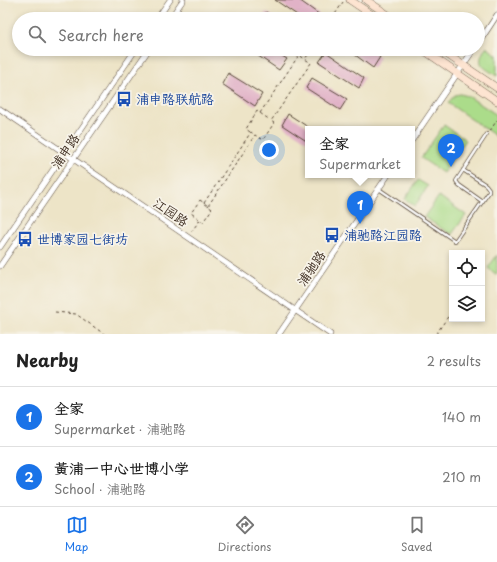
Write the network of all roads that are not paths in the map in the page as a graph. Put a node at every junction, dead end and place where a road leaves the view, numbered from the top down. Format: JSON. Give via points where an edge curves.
{"nodes":[{"id":1,"x":170,"y":0,"type":"edge"},
{"id":2,"x":183,"y":0,"type":"edge"},
{"id":3,"x":350,"y":0,"type":"edge"},
{"id":4,"x":366,"y":0,"type":"edge"},
{"id":5,"x":162,"y":12,"type":"edge"},
{"id":6,"x":175,"y":12,"type":"edge"},
{"id":7,"x":368,"y":12,"type":"edge"},
{"id":8,"x":384,"y":12,"type":"edge"},
{"id":9,"x":497,"y":15,"type":"edge"},
{"id":10,"x":485,"y":33,"type":"edge"},
{"id":11,"x":131,"y":56,"type":"edge"},
{"id":12,"x":144,"y":56,"type":"edge"},
{"id":13,"x":432,"y":56,"type":"edge"},
{"id":14,"x":450,"y":56,"type":"edge"},
{"id":15,"x":470,"y":56,"type":"edge"},
{"id":16,"x":464,"y":65,"type":"junction"},
{"id":17,"x":458,"y":74,"type":"junction"},
{"id":18,"x":497,"y":88,"type":"edge"},
{"id":19,"x":497,"y":100,"type":"edge"},
{"id":20,"x":0,"y":109,"type":"edge"},
{"id":21,"x":487,"y":134,"type":"road end"},
{"id":22,"x":415,"y":136,"type":"edge"},
{"id":23,"x":64,"y":152,"type":"junction"},
{"id":24,"x":73,"y":159,"type":"junction"},
{"id":25,"x":463,"y":170,"type":"junction"},
{"id":26,"x":386,"y":178,"type":"edge"},
{"id":27,"x":378,"y":189,"type":"junction"},
{"id":28,"x":482,"y":202,"type":"junction"},
{"id":29,"x":0,"y":247,"type":"edge"},
{"id":30,"x":0,"y":266,"type":"edge"},
{"id":31,"x":295,"y":310,"type":"junction"},
{"id":32,"x":279,"y":334,"type":"edge"},
{"id":33,"x":330,"y":334,"type":"edge"}],
"edges":[{"from":1,"to":5,"type":"street"},
{"from":2,"to":6,"type":"street"},
{"from":3,"to":7,"type":"street"},
{"from":4,"to":8,"type":"street"},
{"from":9,"to":10,"type":"street"},
{"from":11,"to":23,"type":"street","name":"浦申路"},
{"from":12,"to":24,"type":"street","name":"浦申路"},
{"from":13,"to":17,"type":"street"},
{"from":14,"to":16,"type":"street"},
{"from":15,"to":16,"type":"street"},
{"from":16,"to":17,"type":"street"},
{"from":16,"to":18,"type":"street"},
{"from":17,"to":19,"type":"street"},
{"from":17,"to":22,"type":"street"},
{"from":20,"to":23,"type":"street","name":"江园路"},
{"from":21,"to":25,"type":"lane"},
{"from":23,"to":24,"type":"street","name":"江园路"},
{"from":23,"to":29,"type":"street","name":"浦申路"},
{"from":24,"to":30,"type":"street","name":"浦申路"},
{"from":24,"to":31,"type":"street","name":"江园路"},
{"from":25,"to":28,"type":"lane","via":[[456,179],[457,183]]},
{"from":25,"to":28,"type":"lane","via":[[489,189]]},
{"from":26,"to":27,"type":"street","name":"浦驰路"},
{"from":27,"to":28,"type":"lane","via":[[455,241]]},
{"from":27,"to":31,"type":"street","name":"浦驰路"},
{"from":31,"to":32,"type":"street","name":"浦驰路"},
{"from":31,"to":33,"type":"street","name":"江园路"}]}
